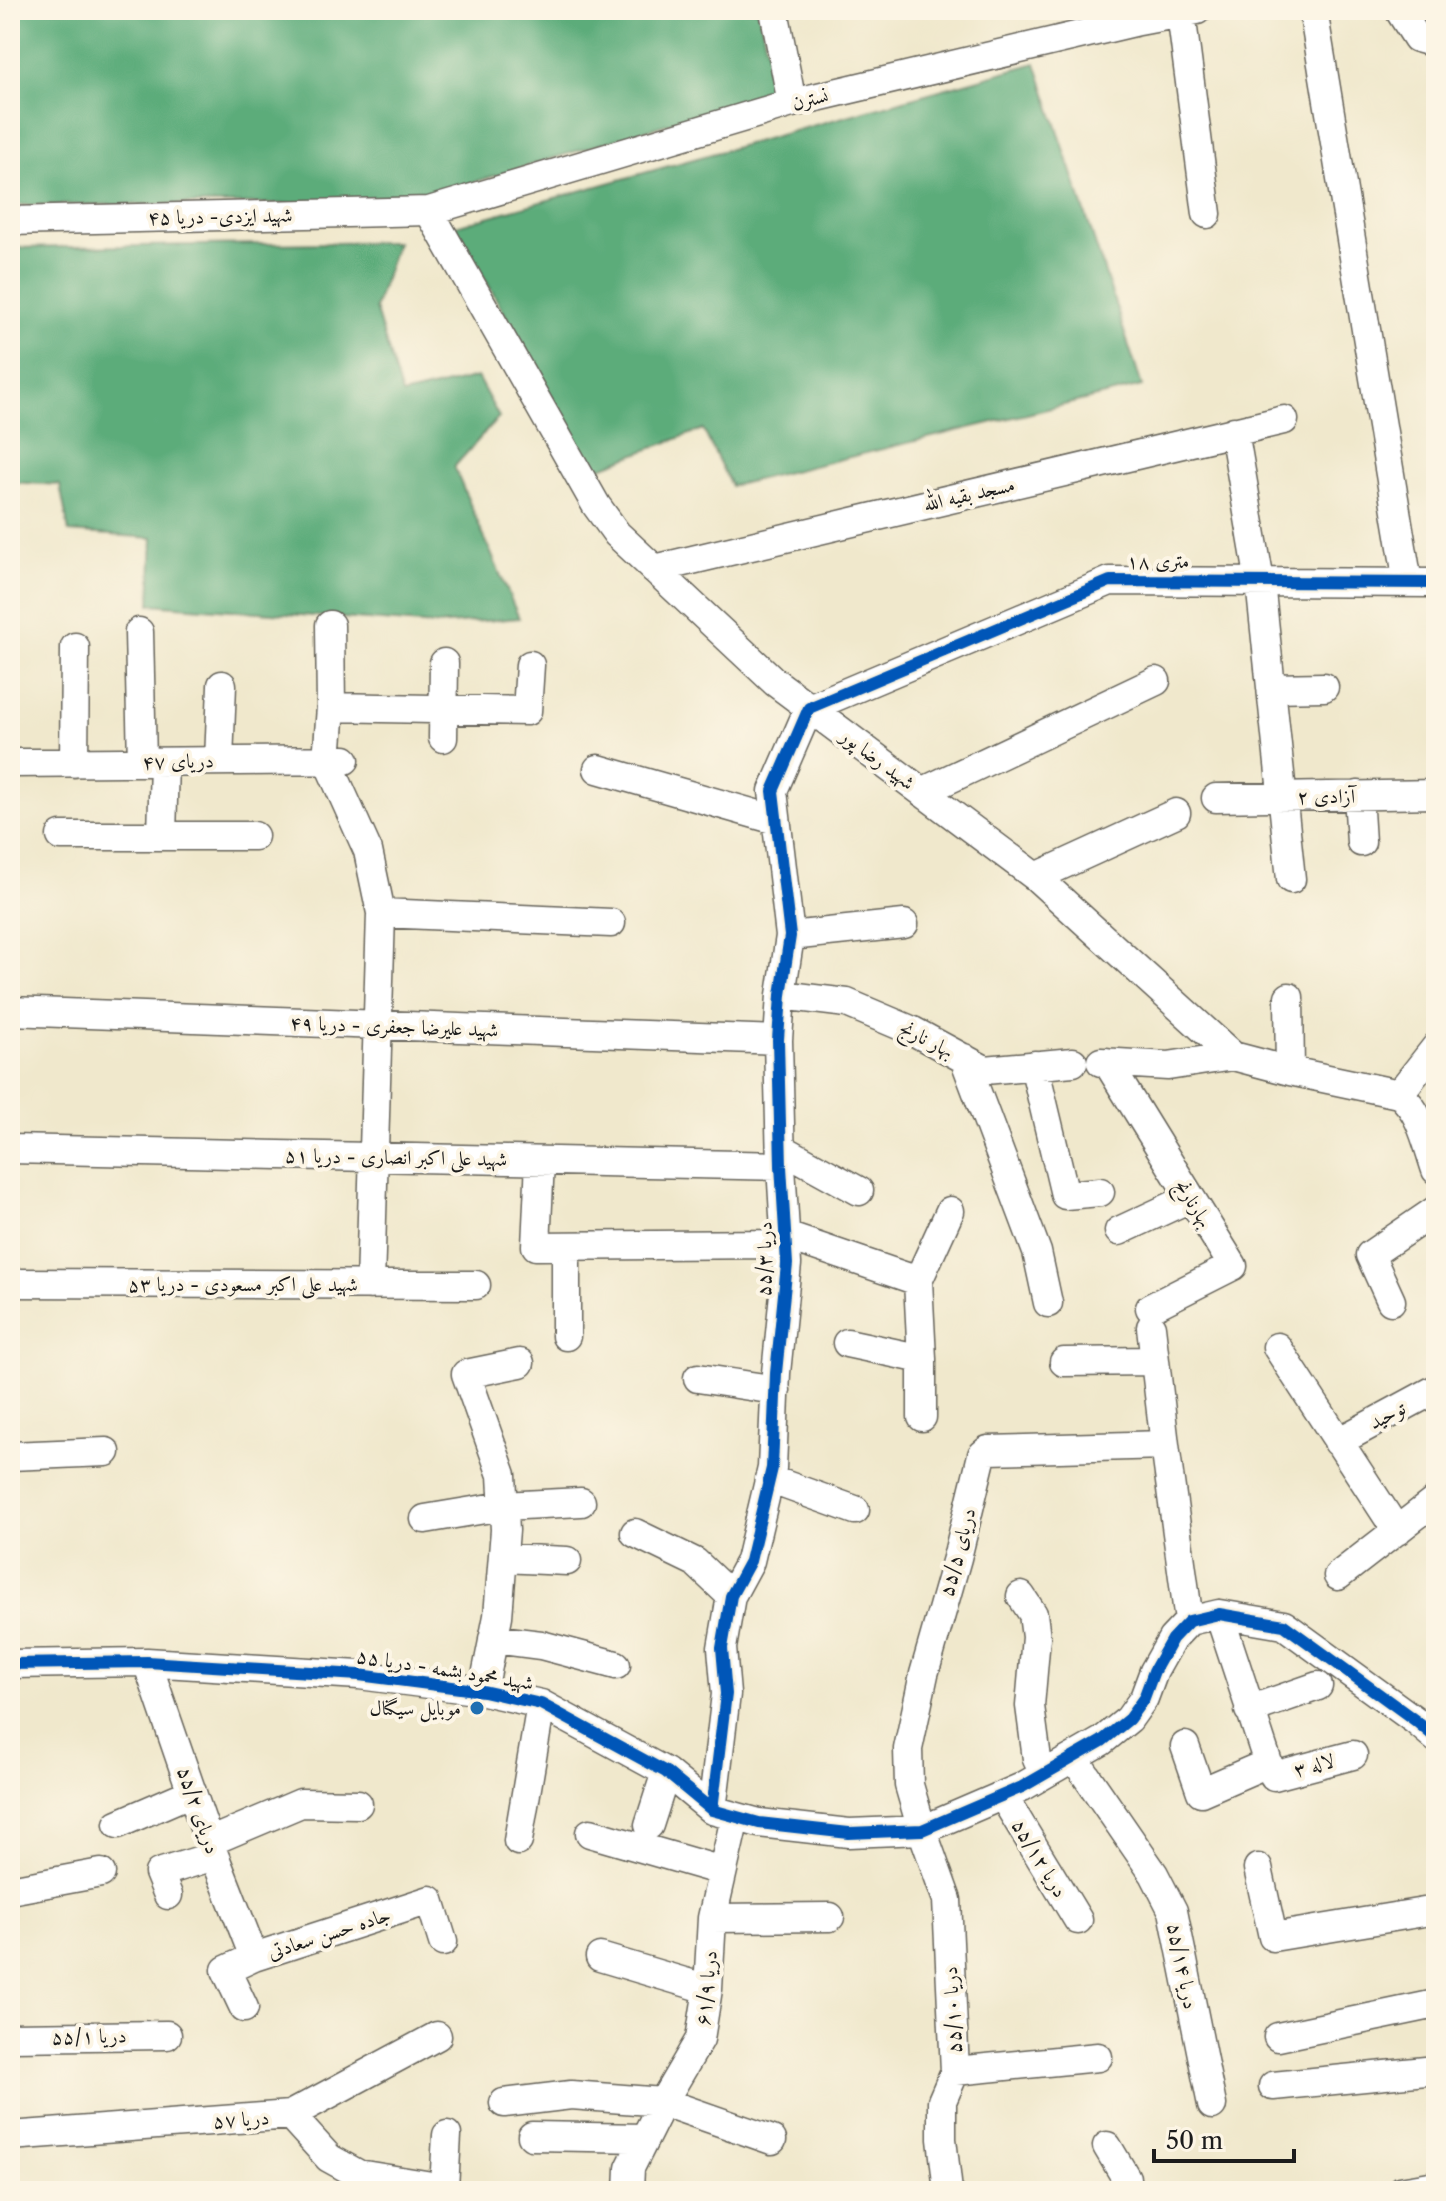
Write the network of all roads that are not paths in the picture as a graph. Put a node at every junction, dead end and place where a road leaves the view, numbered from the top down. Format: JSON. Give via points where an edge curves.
{"nodes":[{"id":1,"x":774,"y":10,"type":"edge"},
{"id":2,"x":1313,"y":10,"type":"edge"},
{"id":3,"x":1399,"y":10,"type":"edge"},
{"id":4,"x":1189,"y":11,"type":"edge"},
{"id":5,"x":1137,"y":16,"type":"edge"},
{"id":6,"x":1436,"y":43,"type":"edge"},
{"id":7,"x":792,"y":103,"type":"junction"},
{"id":8,"x":429,"y":211,"type":"junction"},
{"id":9,"x":1207,"y":214,"type":"dead end"},
{"id":10,"x":10,"y":221,"type":"edge"},
{"id":11,"x":1284,"y":420,"type":"dead end"},
{"id":12,"x":1234,"y":431,"type":"junction"},
{"id":13,"x":654,"y":569,"type":"junction"},
{"id":14,"x":1260,"y":582,"type":"junction"},
{"id":15,"x":1422,"y":583,"type":"edge"},
{"id":16,"x":330,"y":625,"type":"dead end"},
{"id":17,"x":139,"y":632,"type":"dead end"},
{"id":18,"x":75,"y":647,"type":"dead end"},
{"id":19,"x":444,"y":663,"type":"dead end"},
{"id":20,"x":530,"y":665,"type":"dead end"},
{"id":21,"x":1156,"y":681,"type":"dead end"},
{"id":22,"x":222,"y":685,"type":"dead end"},
{"id":23,"x":1324,"y":687,"type":"dead end"},
{"id":24,"x":1271,"y":688,"type":"junction"},
{"id":25,"x":331,"y":707,"type":"junction"},
{"id":26,"x":809,"y":708,"type":"junction"},
{"id":27,"x":444,"y":709,"type":"junction"},
{"id":28,"x":443,"y":738,"type":"dead end"},
{"id":29,"x":336,"y":760,"type":"junction"},
{"id":30,"x":219,"y":761,"type":"junction"},
{"id":31,"x":153,"y":762,"type":"junction"},
{"id":32,"x":10,"y":763,"type":"edge"},
{"id":33,"x":74,"y":763,"type":"junction"},
{"id":34,"x":598,"y":769,"type":"dead end"},
{"id":35,"x":922,"y":792,"type":"junction"},
{"id":36,"x":1436,"y":794,"type":"edge"},
{"id":37,"x":1358,"y":795,"type":"junction"},
{"id":38,"x":1282,"y":796,"type":"junction"},
{"id":39,"x":1216,"y":798,"type":"dead end"},
{"id":40,"x":1176,"y":813,"type":"dead end"},
{"id":41,"x":776,"y":820,"type":"junction"},
{"id":42,"x":61,"y":836,"type":"dead end"},
{"id":43,"x":162,"y":836,"type":"junction"},
{"id":44,"x":254,"y":836,"type":"dead end"},
{"id":45,"x":1361,"y":842,"type":"dead end"},
{"id":46,"x":1036,"y":877,"type":"junction"},
{"id":47,"x":1291,"y":879,"type":"dead end"},
{"id":48,"x":381,"y":913,"type":"junction"},
{"id":49,"x":611,"y":923,"type":"dead end"},
{"id":50,"x":904,"y":924,"type":"dead end"},
{"id":51,"x":790,"y":936,"type":"junction"},
{"id":52,"x":781,"y":995,"type":"junction"},
{"id":53,"x":1289,"y":997,"type":"dead end"},
{"id":54,"x":10,"y":1011,"type":"edge"},
{"id":55,"x":378,"y":1025,"type":"junction"},
{"id":56,"x":778,"y":1040,"type":"junction"},
{"id":57,"x":1436,"y":1047,"type":"edge"},
{"id":58,"x":1233,"y":1056,"type":"junction"},
{"id":59,"x":964,"y":1058,"type":"junction"},
{"id":60,"x":1073,"y":1062,"type":"dead end"},
{"id":61,"x":1034,"y":1065,"type":"junction"},
{"id":62,"x":1290,"y":1071,"type":"junction"},
{"id":63,"x":1399,"y":1094,"type":"junction"},
{"id":64,"x":10,"y":1149,"type":"edge"},
{"id":65,"x":374,"y":1157,"type":"junction"},
{"id":66,"x":781,"y":1157,"type":"junction"},
{"id":67,"x":540,"y":1161,"type":"junction"},
{"id":68,"x":1436,"y":1170,"type":"edge"},
{"id":69,"x":859,"y":1191,"type":"dead end"},
{"id":70,"x":1100,"y":1192,"type":"dead end"},
{"id":71,"x":1190,"y":1198,"type":"junction"},
{"id":72,"x":1436,"y":1210,"type":"edge"},
{"id":73,"x":950,"y":1211,"type":"dead end"},
{"id":74,"x":1119,"y":1231,"type":"dead end"},
{"id":75,"x":786,"y":1240,"type":"junction"},
{"id":76,"x":566,"y":1246,"type":"junction"},
{"id":77,"x":918,"y":1281,"type":"junction"},
{"id":78,"x":10,"y":1283,"type":"edge"},
{"id":79,"x":370,"y":1285,"type":"junction"},
{"id":80,"x":476,"y":1285,"type":"dead end"},
{"id":81,"x":1391,"y":1301,"type":"dead end"},
{"id":82,"x":1048,"y":1303,"type":"dead end"},
{"id":83,"x":566,"y":1336,"type":"dead end"},
{"id":84,"x":847,"y":1343,"type":"dead end"},
{"id":85,"x":1277,"y":1347,"type":"dead end"},
{"id":86,"x":922,"y":1359,"type":"junction"},
{"id":87,"x":1155,"y":1361,"type":"junction"},
{"id":88,"x":1064,"y":1362,"type":"dead end"},
{"id":89,"x":520,"y":1363,"type":"dead end"},
{"id":90,"x":698,"y":1378,"type":"dead end"},
{"id":91,"x":1436,"y":1389,"type":"edge"},
{"id":92,"x":776,"y":1390,"type":"junction"},
{"id":93,"x":922,"y":1417,"type":"dead end"},
{"id":94,"x":1338,"y":1442,"type":"junction"},
{"id":95,"x":1165,"y":1445,"type":"junction"},
{"id":96,"x":106,"y":1452,"type":"dead end"},
{"id":97,"x":10,"y":1456,"type":"edge"},
{"id":98,"x":769,"y":1479,"type":"junction"},
{"id":99,"x":1436,"y":1500,"type":"edge"},
{"id":100,"x":581,"y":1502,"type":"dead end"},
{"id":101,"x":503,"y":1506,"type":"junction"},
{"id":102,"x":855,"y":1510,"type":"dead end"},
{"id":103,"x":425,"y":1519,"type":"dead end"},
{"id":104,"x":1397,"y":1531,"type":"junction"},
{"id":105,"x":635,"y":1533,"type":"dead end"},
{"id":106,"x":503,"y":1558,"type":"junction"},
{"id":107,"x":567,"y":1561,"type":"dead end"},
{"id":108,"x":1338,"y":1576,"type":"dead end"},
{"id":109,"x":731,"y":1596,"type":"junction"},
{"id":110,"x":1021,"y":1596,"type":"dead end"},
{"id":111,"x":1219,"y":1614,"type":"junction"},
{"id":112,"x":1189,"y":1621,"type":"junction"},
{"id":113,"x":493,"y":1639,"type":"junction"},
{"id":114,"x":147,"y":1662,"type":"junction"},
{"id":115,"x":10,"y":1664,"type":"edge"},
{"id":116,"x":616,"y":1665,"type":"dead end"},
{"id":117,"x":1318,"y":1686,"type":"dead end"},
{"id":118,"x":483,"y":1691,"type":"junction"},
{"id":119,"x":541,"y":1704,"type":"junction"},
{"id":120,"x":1249,"y":1710,"type":"junction"},
{"id":121,"x":1436,"y":1738,"type":"edge"},
{"id":122,"x":1185,"y":1746,"type":"dead end"},
{"id":123,"x":1353,"y":1755,"type":"dead end"},
{"id":124,"x":1074,"y":1758,"type":"junction"},
{"id":125,"x":1271,"y":1770,"type":"junction"},
{"id":126,"x":666,"y":1772,"type":"junction"},
{"id":127,"x":1044,"y":1774,"type":"junction"},
{"id":128,"x":192,"y":1792,"type":"junction"},
{"id":129,"x":1003,"y":1796,"type":"junction"},
{"id":130,"x":358,"y":1804,"type":"dead end"},
{"id":131,"x":723,"y":1814,"type":"junction"},
{"id":132,"x":118,"y":1824,"type":"dead end"},
{"id":133,"x":649,"y":1825,"type":"dead end"},
{"id":134,"x":922,"y":1830,"type":"junction"},
{"id":135,"x":590,"y":1833,"type":"dead end"},
{"id":136,"x":518,"y":1841,"type":"dead end"},
{"id":137,"x":212,"y":1849,"type":"junction"},
{"id":138,"x":1258,"y":1868,"type":"dead end"},
{"id":139,"x":722,"y":1871,"type":"junction"},
{"id":140,"x":101,"y":1873,"type":"dead end"},
{"id":141,"x":10,"y":1890,"type":"edge"},
{"id":142,"x":168,"y":1895,"type":"dead end"},
{"id":143,"x":1436,"y":1910,"type":"edge"},
{"id":144,"x":830,"y":1917,"type":"dead end"},
{"id":145,"x":712,"y":1918,"type":"junction"},
{"id":146,"x":1078,"y":1920,"type":"dead end"},
{"id":147,"x":443,"y":1942,"type":"dead end"},
{"id":148,"x":254,"y":1957,"type":"junction"},
{"id":149,"x":600,"y":1957,"type":"dead end"},
{"id":150,"x":708,"y":1989,"type":"junction"},
{"id":151,"x":1436,"y":2004,"type":"edge"},
{"id":152,"x":244,"y":2008,"type":"dead end"},
{"id":153,"x":167,"y":2035,"type":"dead end"},
{"id":154,"x":437,"y":2036,"type":"dead end"},
{"id":155,"x":10,"y":2037,"type":"edge"},
{"id":156,"x":1278,"y":2037,"type":"dead end"},
{"id":157,"x":1098,"y":2057,"type":"dead end"},
{"id":158,"x":1436,"y":2070,"type":"edge"},
{"id":159,"x":955,"y":2071,"type":"junction"},
{"id":160,"x":1273,"y":2086,"type":"dead end"},
{"id":161,"x":663,"y":2102,"type":"junction"},
{"id":162,"x":504,"y":2103,"type":"dead end"},
{"id":163,"x":1212,"y":2105,"type":"dead end"},
{"id":164,"x":290,"y":2115,"type":"junction"},
{"id":165,"x":447,"y":2135,"type":"dead end"},
{"id":166,"x":10,"y":2136,"type":"edge"},
{"id":167,"x":532,"y":2136,"type":"dead end"},
{"id":168,"x":645,"y":2138,"type":"junction"},
{"id":169,"x":772,"y":2140,"type":"dead end"},
{"id":170,"x":1107,"y":2146,"type":"dead end"},
{"id":171,"x":356,"y":2183,"type":"edge"},
{"id":172,"x":1436,"y":2185,"type":"edge"},
{"id":173,"x":445,"y":2189,"type":"edge"},
{"id":174,"x":629,"y":2191,"type":"edge"},
{"id":175,"x":948,"y":2191,"type":"edge"},
{"id":176,"x":1125,"y":2191,"type":"edge"},
{"id":177,"x":1400,"y":2191,"type":"edge"}],
"edges":[{"from":1,"to":7,"type":"street"},
{"from":2,"to":15,"type":"street"},
{"from":3,"to":6,"type":"street","via":[[1417,38]]},
{"from":4,"to":5,"type":"street","name":"نسترن"},
{"from":4,"to":9,"type":"street"},
{"from":5,"to":7,"type":"street","name":"نسترن"},
{"from":7,"to":8,"type":"street","name":"نسترن"},
{"from":8,"to":10,"type":"street","name":"شهید ایزدی- دریا ۴۵"},
{"from":8,"to":13,"type":"street","name":"شهید رضا پور","via":[[596,505]]},
{"from":11,"to":12,"type":"street","name":"مسجد بقیه الله"},
{"from":12,"to":13,"type":"street","name":"مسجد بقیه الله"},
{"from":12,"to":14,"type":"street"},
{"from":13,"to":26,"type":"street","name":"شهید رضا پور"},
{"from":14,"to":15,"type":"street","name":"۱۸ متری"},
{"from":14,"to":24,"type":"street"},
{"from":14,"to":26,"type":"street","name":"۱۸ متری","via":[[1110,581]]},
{"from":16,"to":25,"type":"street"},
{"from":17,"to":31,"type":"street"},
{"from":18,"to":33,"type":"street"},
{"from":19,"to":27,"type":"street"},
{"from":20,"to":27,"type":"street","via":[[527,711]]},
{"from":21,"to":35,"type":"street"},
{"from":22,"to":30,"type":"street"},
{"from":23,"to":24,"type":"street"},
{"from":24,"to":38,"type":"street"},
{"from":25,"to":27,"type":"street"},
{"from":25,"to":29,"type":"street"},
{"from":26,"to":35,"type":"street","name":"شهید رضا پور"},
{"from":26,"to":41,"type":"street","name":"دریا ۵۵/۳","via":[[773,791]]},
{"from":27,"to":28,"type":"street"},
{"from":29,"to":30,"type":"street","name":"دریای ۴۷"},
{"from":29,"to":48,"type":"street","via":[[368,851]]},
{"from":30,"to":31,"type":"street","name":"دریای ۴۷"},
{"from":31,"to":33,"type":"street","name":"دریای ۴۷"},
{"from":31,"to":43,"type":"street"},
{"from":32,"to":33,"type":"street","name":"دریای ۴۷"},
{"from":34,"to":41,"type":"street"},
{"from":35,"to":46,"type":"street","name":"شهید رضا پور"},
{"from":36,"to":37,"type":"street","name":"آزادی ۲"},
{"from":37,"to":38,"type":"street","name":"آزادی ۲"},
{"from":37,"to":45,"type":"street"},
{"from":38,"to":39,"type":"street","name":"آزادی ۲"},
{"from":38,"to":47,"type":"street"},
{"from":40,"to":46,"type":"street"},
{"from":41,"to":51,"type":"street","name":"دریا ۵۵/۳"},
{"from":42,"to":43,"type":"street"},
{"from":43,"to":44,"type":"street"},
{"from":46,"to":58,"type":"street","name":"شهید رضا پور"},
{"from":48,"to":49,"type":"street"},
{"from":48,"to":55,"type":"street"},
{"from":50,"to":51,"type":"street"},
{"from":51,"to":52,"type":"street","name":"دریا ۵۵/۳"},
{"from":52,"to":56,"type":"street","name":"دریا ۵۵/۳"},
{"from":52,"to":59,"type":"street","name":"بهار نارنج","via":[[847,1003]]},
{"from":53,"to":62,"type":"street"},
{"from":54,"to":55,"type":"street","name":"شهید علیرضا جعفری - دریا ۴۹"},
{"from":55,"to":56,"type":"street","name":"شهید علیرضا جعفری - دریا ۴۹"},
{"from":55,"to":65,"type":"street"},
{"from":56,"to":66,"type":"street","name":"دریا ۵۵/۳"},
{"from":57,"to":63,"type":"street"},
{"from":58,"to":62,"type":"street","name":"شهید رضا پور"},
{"from":58,"to":71,"type":"street","name":"بهارنارنج","via":[[1168,1066],[1104,1062]]},
{"from":59,"to":61,"type":"street","name":"بهار نارنج","via":[[985,1070]]},
{"from":59,"to":82,"type":"street","via":[[1037,1252]]},
{"from":60,"to":61,"type":"street","name":"بهار نارنج"},
{"from":61,"to":70,"type":"street","via":[[1065,1195]]},
{"from":62,"to":63,"type":"street","name":"شهید رضا پور"},
{"from":63,"to":68,"type":"street","via":[[1415,1111]]},
{"from":64,"to":65,"type":"street","name":"شهید علی اکبر انصاری - دریا ۵۱"},
{"from":65,"to":67,"type":"street","name":"شهید علی اکبر انصاری - دریا ۵۱"},
{"from":65,"to":79,"type":"street"},
{"from":66,"to":67,"type":"street","name":"شهید علی اکبر انصاری - دریا ۵۱"},
{"from":66,"to":69,"type":"street"},
{"from":66,"to":75,"type":"street","name":"دریا ۵۵/۳"},
{"from":67,"to":76,"type":"street","via":[[536,1246]]},
{"from":71,"to":74,"type":"street"},
{"from":71,"to":87,"type":"street","name":"بهارنارنج","via":[[1233,1266],[1151,1317]]},
{"from":72,"to":81,"type":"street","via":[[1370,1255]]},
{"from":73,"to":77,"type":"street"},
{"from":75,"to":76,"type":"street"},
{"from":75,"to":77,"type":"street"},
{"from":75,"to":92,"type":"street","name":"دریا ۵۵/۳"},
{"from":76,"to":83,"type":"street"},
{"from":77,"to":86,"type":"street"},
{"from":78,"to":79,"type":"street","name":"شهید علی اکبر مسعودی - دریا ۵۳"},
{"from":79,"to":80,"type":"street","name":"شهید علی اکبر مسعودی - دریا ۵۳"},
{"from":84,"to":86,"type":"street"},
{"from":85,"to":94,"type":"street"},
{"from":86,"to":93,"type":"street"},
{"from":87,"to":88,"type":"street"},
{"from":87,"to":95,"type":"street"},
{"from":89,"to":101,"type":"street","via":[[466,1374],[502,1475]]},
{"from":90,"to":92,"type":"street"},
{"from":91,"to":94,"type":"street","name":"توحید"},
{"from":92,"to":98,"type":"street","name":"دریا ۵۵/۳"},
{"from":94,"to":104,"type":"street"},
{"from":95,"to":112,"type":"street"},
{"from":95,"to":134,"type":"street","name":"دریای ۵۵/۵","via":[[988,1450],[982,1455],[908,1749],[909,1785]]},
{"from":96,"to":97,"type":"street"},
{"from":98,"to":102,"type":"street"},
{"from":98,"to":109,"type":"street","name":"دریا ۵۵/۳","via":[[750,1561]]},
{"from":99,"to":104,"type":"street"},
{"from":100,"to":101,"type":"street"},
{"from":101,"to":103,"type":"street"},
{"from":101,"to":106,"type":"street"},
{"from":104,"to":108,"type":"street"},
{"from":105,"to":109,"type":"street","via":[[695,1562]]},
{"from":106,"to":107,"type":"street"},
{"from":106,"to":113,"type":"street"},
{"from":109,"to":131,"type":"street","name":"دریا ۵۵/۳","via":[[722,1648]]},
{"from":110,"to":127,"type":"street","via":[[1033,1614],[1036,1637],[1030,1706]]},
{"from":111,"to":112,"type":"street"},
{"from":111,"to":120,"type":"street"},
{"from":111,"to":121,"type":"street","via":[[1284,1625]]},
{"from":112,"to":124,"type":"street","name":"شهید محمود بشمه - دریا ۵۵","via":[[1172,1639],[1129,1719]]},
{"from":113,"to":116,"type":"street","via":[[541,1645]]},
{"from":113,"to":118,"type":"street"},
{"from":114,"to":115,"type":"street","name":"شهید محمود بشمه - دریا ۵۵"},
{"from":114,"to":118,"type":"street","name":"شهید محمود بشمه - دریا ۵۵","via":[[359,1675]]},
{"from":114,"to":128,"type":"street","name":"دریای ۵۵/۲"},
{"from":117,"to":120,"type":"street"},
{"from":118,"to":119,"type":"street","name":"شهید محمود بشمه - دریا ۵۵"},
{"from":119,"to":126,"type":"street","name":"شهید محمود بشمه - دریا ۵۵"},
{"from":119,"to":136,"type":"street"},
{"from":120,"to":125,"type":"street"},
{"from":122,"to":125,"type":"street","name":"لاله ۳","via":[[1201,1792]]},
{"from":123,"to":125,"type":"street","name":"لاله ۳"},
{"from":124,"to":127,"type":"street","name":"شهید محمود بشمه - دریا ۵۵"},
{"from":124,"to":163,"type":"street","name":"دریا ۵۵/۱۴","via":[[1154,1874],[1173,1911]]},
{"from":126,"to":131,"type":"street","name":"شهید محمود بشمه - دریا ۵۵"},
{"from":126,"to":133,"type":"street"},
{"from":127,"to":129,"type":"street","name":"شهید محمود بشمه - دریا ۵۵"},
{"from":128,"to":132,"type":"street"},
{"from":128,"to":137,"type":"street","name":"دریای ۵۵/۲"},
{"from":129,"to":134,"type":"street","name":"شهید محمود بشمه - دریا ۵۵"},
{"from":129,"to":146,"type":"street","name":"دریا ۵۵/۱۲"},
{"from":130,"to":137,"type":"street","via":[[301,1803]]},
{"from":131,"to":134,"type":"street","name":"شهید محمود بشمه - دریا ۵۵","via":[[849,1833]]},
{"from":131,"to":139,"type":"street","name":"دریا ۶۱/۹"},
{"from":134,"to":159,"type":"street","name":"دریا ۵۵/۱۰","via":[[947,1900]]},
{"from":135,"to":139,"type":"street"},
{"from":137,"to":142,"type":"street","via":[[159,1873]]},
{"from":137,"to":148,"type":"street","name":"دریای ۵۵/۲"},
{"from":138,"to":143,"type":"street","via":[[1273,1937]]},
{"from":139,"to":145,"type":"street","name":"دریا ۶۱/۹"},
{"from":140,"to":141,"type":"street"},
{"from":144,"to":145,"type":"street"},
{"from":145,"to":150,"type":"street","name":"دریا ۶۱/۹"},
{"from":147,"to":148,"type":"street","name":"جاده حسن سعادتی","via":[[430,1900]]},
{"from":148,"to":152,"type":"street","name":"جاده حسن سعادتی","via":[[226,1970]]},
{"from":149,"to":150,"type":"street"},
{"from":150,"to":161,"type":"street","name":"دریا ۶۱/۹","via":[[700,2039]]},
{"from":151,"to":156,"type":"street"},
{"from":153,"to":155,"type":"street","name":"دریا ۵۵/۱"},
{"from":154,"to":164,"type":"street"},
{"from":157,"to":159,"type":"street"},
{"from":158,"to":160,"type":"street"},
{"from":159,"to":175,"type":"street","name":"دریا ۵۵/۱۰","via":[[942,2101]]},
{"from":161,"to":162,"type":"street","via":[[571,2095]]},
{"from":161,"to":168,"type":"street","name":"دریا ۶۱/۹"},
{"from":161,"to":169,"type":"street"},
{"from":164,"to":166,"type":"street","name":"دریا ۵۷"},
{"from":164,"to":171,"type":"street","name":"دریا ۵۷"},
{"from":165,"to":173,"type":"street"},
{"from":167,"to":168,"type":"street"},
{"from":168,"to":174,"type":"street","name":"دریا ۶۱/۹","via":[[630,2168]]},
{"from":170,"to":176,"type":"street","via":[[1126,2178]]},
{"from":171,"to":173,"type":"street","name":"دریا ۵۷"},
{"from":172,"to":177,"type":"street"}]}
